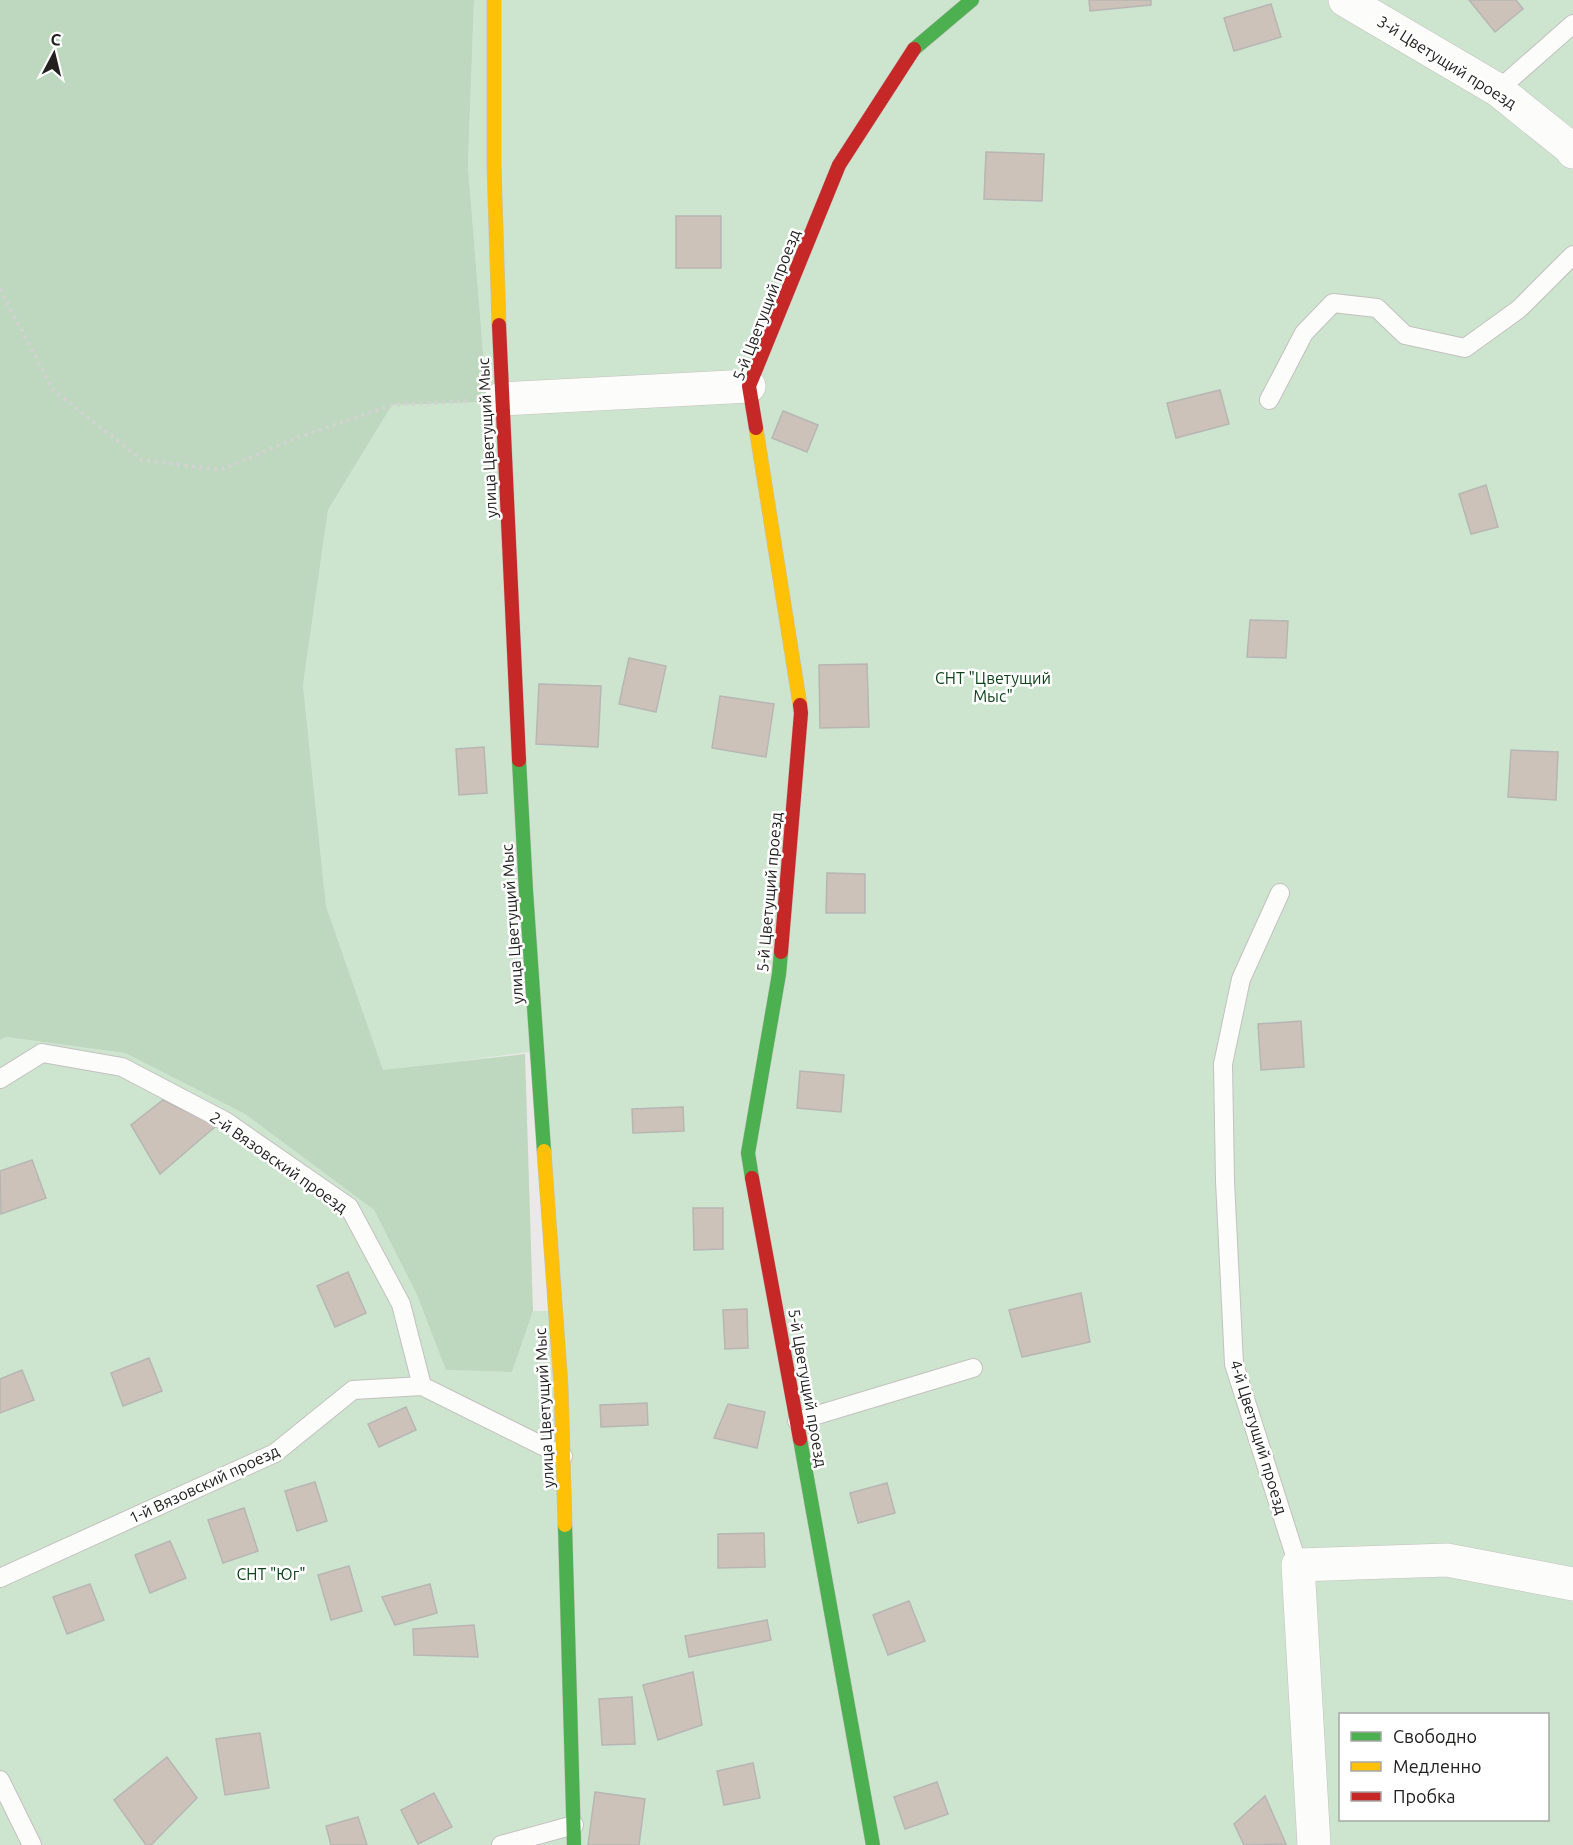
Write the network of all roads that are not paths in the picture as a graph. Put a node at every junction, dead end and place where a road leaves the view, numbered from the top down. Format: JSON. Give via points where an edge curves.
{"nodes":[{"id":1,"x":494,"y":0,"type":"edge"},
{"id":2,"x":972,"y":0,"type":"edge"},
{"id":3,"x":1345,"y":0,"type":"edge"},
{"id":4,"x":1573,"y":24,"type":"edge"},
{"id":5,"x":1497,"y":90,"type":"junction"},
{"id":6,"x":1573,"y":152,"type":"edge"},
{"id":7,"x":1573,"y":255,"type":"edge"},
{"id":8,"x":749,"y":386,"type":"junction"},
{"id":9,"x":501,"y":399,"type":"junction"},
{"id":10,"x":1269,"y":400,"type":"dead end"},
{"id":11,"x":1280,"y":893,"type":"dead end"},
{"id":12,"x":0,"y":1079,"type":"edge"},
{"id":13,"x":973,"y":1368,"type":"dead end"},
{"id":14,"x":422,"y":1386,"type":"junction"},
{"id":15,"x":797,"y":1421,"type":"junction"},
{"id":16,"x":563,"y":1456,"type":"junction"},
{"id":17,"x":1298,"y":1565,"type":"junction"},
{"id":18,"x":0,"y":1578,"type":"edge"},
{"id":19,"x":1573,"y":1584,"type":"edge"},
{"id":20,"x":0,"y":1780,"type":"edge"},
{"id":21,"x":574,"y":1825,"type":"junction"},
{"id":22,"x":32,"y":1845,"type":"edge"},
{"id":23,"x":501,"y":1845,"type":"edge"},
{"id":24,"x":574,"y":1845,"type":"edge"},
{"id":25,"x":873,"y":1845,"type":"edge"},
{"id":26,"x":1314,"y":1845,"type":"edge"}],
"edges":[{"from":1,"to":9,"type":"street","name":"улица Цветущий Мыс"},
{"from":2,"to":8,"type":"street","name":"5-й Цветущий проезд","via":[[915,46],[839,165]]},
{"from":3,"to":5,"type":"street","name":"3-й Цветущий проезд"},
{"from":4,"to":5,"type":"lane"},
{"from":5,"to":6,"type":"street","name":"3-й Цветущий проезд"},
{"from":7,"to":10,"type":"lane","via":[[1519,309],[1465,348],[1405,335],[1377,309],[1333,303],[1304,333]]},
{"from":8,"to":9,"type":"street"},
{"from":8,"to":15,"type":"street","name":"5-й Цветущий проезд","via":[[801,713],[779,974],[748,1154]]},
{"from":9,"to":16,"type":"street","name":"улица Цветущий Мыс","via":[[526,891]]},
{"from":11,"to":17,"type":"lane","name":"4-й Цветущий проезд","via":[[1241,979],[1223,1064],[1225,1181],[1234,1364]]},
{"from":12,"to":14,"type":"lane","name":"2-й Вязовский проезд","via":[[42,1053],[122,1067],[225,1121],[349,1207],[401,1304]]},
{"from":13,"to":15,"type":"lane"},
{"from":14,"to":16,"type":"lane","name":"1-й Вязовский проезд"},
{"from":14,"to":18,"type":"lane","name":"1-й Вязовский проезд","via":[[353,1390],[275,1453]]},
{"from":15,"to":25,"type":"street","name":"5-й Цветущий проезд"},
{"from":16,"to":21,"type":"street","name":"улица Цветущий Мыс"},
{"from":17,"to":19,"type":"street","via":[[1447,1560]]},
{"from":17,"to":26,"type":"street","name":"4-й Цветущий проезд"},
{"from":20,"to":22,"type":"lane"},
{"from":21,"to":23,"type":"lane"},
{"from":21,"to":24,"type":"street","name":"улица Цветущий Мыс"}]}
